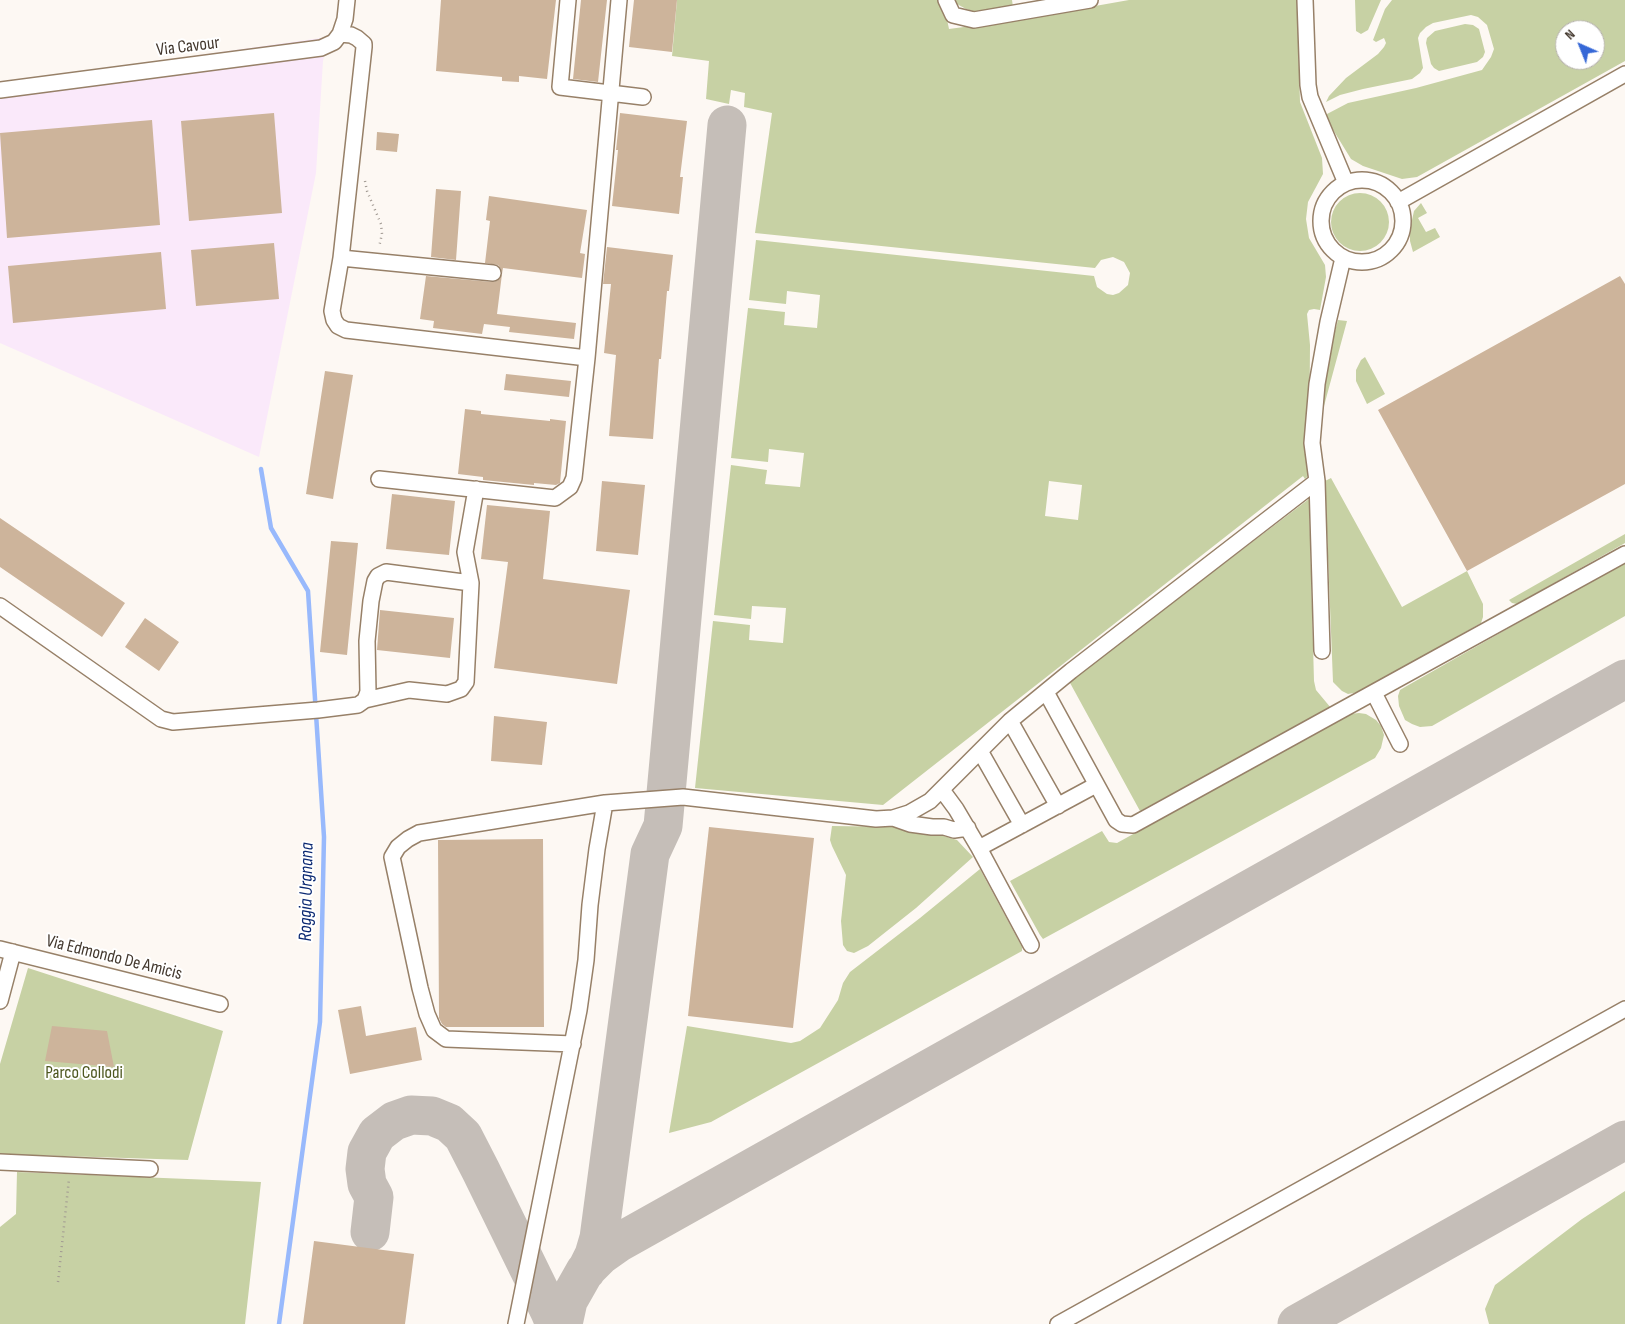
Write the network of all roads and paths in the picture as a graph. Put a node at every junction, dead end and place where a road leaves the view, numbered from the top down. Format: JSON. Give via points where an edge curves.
{"nodes":[{"id":1,"x":347,"y":0,"type":"edge"},
{"id":2,"x":568,"y":0,"type":"edge"},
{"id":3,"x":619,"y":0,"type":"edge"},
{"id":4,"x":946,"y":0,"type":"edge"},
{"id":5,"x":1090,"y":0,"type":"edge"},
{"id":6,"x":1305,"y":0,"type":"edge"},
{"id":7,"x":340,"y":34,"type":"junction"},
{"id":8,"x":1625,"y":74,"type":"edge"},
{"id":9,"x":0,"y":90,"type":"edge"},
{"id":10,"x":611,"y":93,"type":"junction"},
{"id":11,"x":643,"y":96,"type":"dead end"},
{"id":12,"x":364,"y":175,"type":"dead end"},
{"id":13,"x":1346,"y":182,"type":"junction"},
{"id":14,"x":1398,"y":202,"type":"junction"},
{"id":15,"x":379,"y":249,"type":"dead end"},
{"id":16,"x":341,"y":258,"type":"junction"},
{"id":17,"x":1343,"y":258,"type":"junction"},
{"id":18,"x":493,"y":273,"type":"dead end"},
{"id":19,"x":587,"y":358,"type":"junction"},
{"id":20,"x":379,"y":478,"type":"dead end"},
{"id":21,"x":1317,"y":481,"type":"junction"},
{"id":22,"x":476,"y":489,"type":"junction"},
{"id":23,"x":1625,"y":554,"type":"edge"},
{"id":24,"x":471,"y":582,"type":"junction"},
{"id":25,"x":0,"y":606,"type":"edge"},
{"id":26,"x":1322,"y":651,"type":"dead end"},
{"id":27,"x":1046,"y":692,"type":"junction"},
{"id":28,"x":1374,"y":693,"type":"junction"},
{"id":29,"x":365,"y":700,"type":"junction"},
{"id":30,"x":1010,"y":720,"type":"junction"},
{"id":31,"x":1400,"y":744,"type":"dead end"},
{"id":32,"x":980,"y":751,"type":"junction"},
{"id":33,"x":1096,"y":785,"type":"junction"},
{"id":34,"x":942,"y":790,"type":"junction"},
{"id":35,"x":605,"y":802,"type":"junction"},
{"id":36,"x":1058,"y":806,"type":"junction"},
{"id":37,"x":893,"y":818,"type":"junction"},
{"id":38,"x":1022,"y":825,"type":"junction"},
{"id":39,"x":968,"y":828,"type":"junction"},
{"id":40,"x":979,"y":848,"type":"junction"},
{"id":41,"x":1032,"y":946,"type":"dead end"},
{"id":42,"x":7,"y":950,"type":"edge"},
{"id":43,"x":0,"y":1001,"type":"edge"},
{"id":44,"x":220,"y":1004,"type":"dead end"},
{"id":45,"x":1625,"y":1009,"type":"edge"},
{"id":46,"x":572,"y":1044,"type":"junction"},
{"id":47,"x":0,"y":1162,"type":"edge"},
{"id":48,"x":71,"y":1165,"type":"junction"},
{"id":49,"x":150,"y":1169,"type":"dead end"},
{"id":50,"x":58,"y":1282,"type":"dead end"},
{"id":51,"x":516,"y":1324,"type":"edge"},
{"id":52,"x":1058,"y":1324,"type":"edge"}],
"edges":[{"from":1,"to":7,"type":"street","via":[[346,19]]},
{"from":2,"to":10,"type":"street","via":[[560,87]]},
{"from":3,"to":10,"type":"street"},
{"from":4,"to":5,"type":"street","via":[[953,14],[974,20]]},
{"from":6,"to":13,"type":"street","via":[[1310,97]]},
{"from":7,"to":9,"type":"street","name":"Via Cavour","via":[[334,42],[307,51]]},
{"from":7,"to":16,"type":"street","via":[[357,38],[364,44]]},
{"from":8,"to":14,"type":"street"},
{"from":10,"to":11,"type":"street"},
{"from":10,"to":19,"type":"street"},
{"from":12,"to":15,"type":"path","via":[[381,224]]},
{"from":13,"to":14,"type":"street","via":[[1363,180],[1380,184],[1394,194]]},
{"from":13,"to":17,"type":"street","via":[[1325,201],[1320,220],[1328,246]]},
{"from":14,"to":17,"type":"street","via":[[1402,211],[1402,230],[1388,253],[1371,262],[1352,262]]},
{"from":16,"to":18,"type":"street"},
{"from":16,"to":19,"type":"street","via":[[332,311],[338,326],[346,330]]},
{"from":17,"to":21,"type":"street","via":[[1316,384],[1312,443]]},
{"from":19,"to":22,"type":"street","via":[[574,478],[570,488],[554,498]]},
{"from":20,"to":22,"type":"street"},
{"from":21,"to":26,"type":"street"},
{"from":21,"to":27,"type":"street"},
{"from":22,"to":24,"type":"street","via":[[465,552]]},
{"from":23,"to":28,"type":"street"},
{"from":24,"to":29,"type":"street","via":[[466,682],[461,690],[447,694],[409,690]]},
{"from":24,"to":29,"type":"street","via":[[386,572],[378,576],[371,601],[367,641],[368,692]]},
{"from":25,"to":29,"type":"street","via":[[161,719],[173,722],[312,710],[358,705]]},
{"from":27,"to":30,"type":"street"},
{"from":27,"to":33,"type":"street"},
{"from":28,"to":31,"type":"street"},
{"from":28,"to":33,"type":"street","via":[[1133,825],[1116,820]]},
{"from":30,"to":32,"type":"street"},
{"from":30,"to":36,"type":"street"},
{"from":32,"to":34,"type":"street"},
{"from":32,"to":38,"type":"street"},
{"from":33,"to":36,"type":"street"},
{"from":34,"to":37,"type":"street","via":[[922,806]]},
{"from":34,"to":39,"type":"street"},
{"from":35,"to":37,"type":"street","via":[[684,797],[876,819]]},
{"from":35,"to":46,"type":"street","via":[[582,993]]},
{"from":35,"to":46,"type":"street","via":[[419,833],[398,847],[392,857],[427,1014],[434,1030],[446,1039]]},
{"from":36,"to":38,"type":"street"},
{"from":37,"to":39,"type":"street","via":[[910,824],[954,830]]},
{"from":38,"to":40,"type":"street"},
{"from":39,"to":40,"type":"street"},
{"from":40,"to":41,"type":"street"},
{"from":42,"to":43,"type":"street"},
{"from":42,"to":44,"type":"street","name":"Via Edmondo De Amicis"},
{"from":45,"to":52,"type":"street"},
{"from":46,"to":51,"type":"street"},
{"from":47,"to":48,"type":"street"},
{"from":48,"to":49,"type":"street"},
{"from":48,"to":50,"type":"path"}]}
